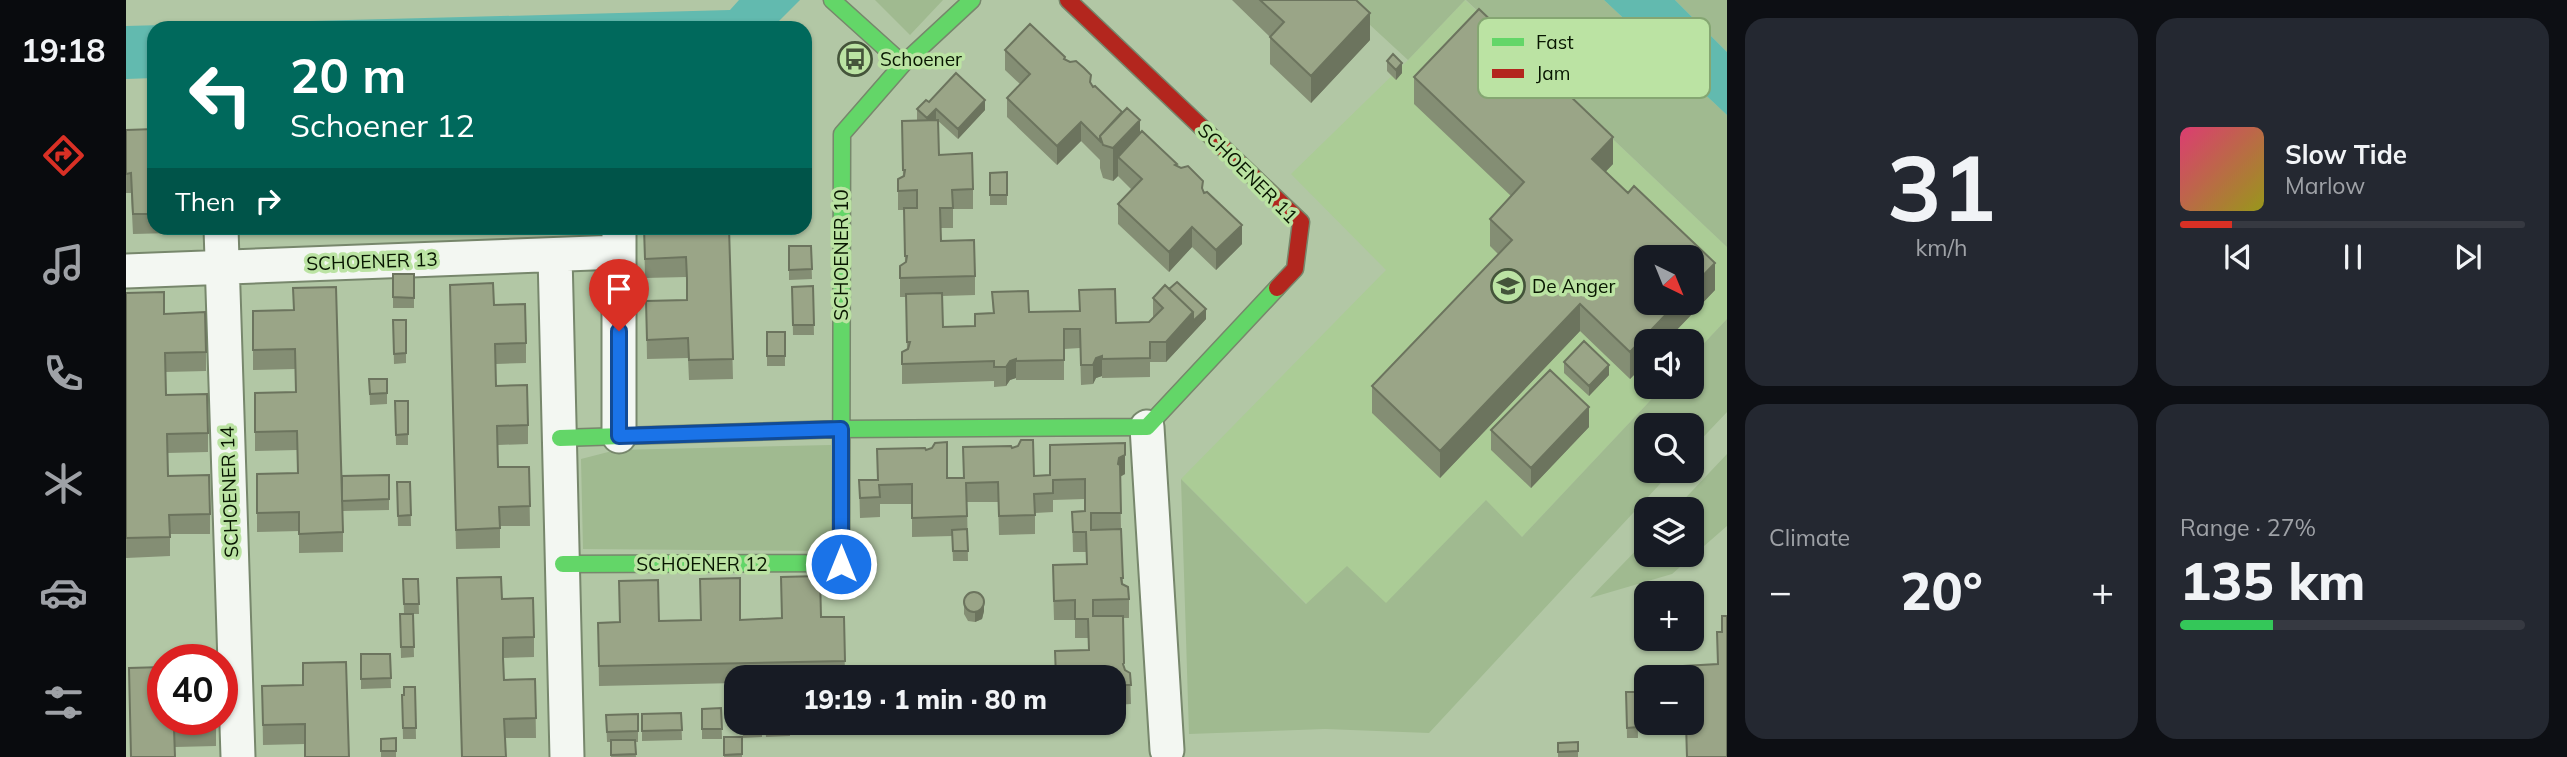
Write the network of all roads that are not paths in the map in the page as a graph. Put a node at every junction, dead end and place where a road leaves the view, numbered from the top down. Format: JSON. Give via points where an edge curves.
{"nodes":[{"id":1,"x":832,"y":0,"type":"edge"},
{"id":2,"x":972,"y":0,"type":"edge"},
{"id":3,"x":1068,"y":0,"type":"edge"},
{"id":4,"x":903,"y":64,"type":"junction"},
{"id":5,"x":221,"y":235,"type":"edge"},
{"id":6,"x":619,"y":240,"type":"edge"},
{"id":7,"x":555,"y":254,"type":"junction"},
{"id":8,"x":222,"y":267,"type":"junction"},
{"id":9,"x":126,"y":271,"type":"edge"},
{"id":10,"x":1147,"y":427,"type":"junction"},
{"id":11,"x":841,"y":429,"type":"junction"},
{"id":12,"x":619,"y":436,"type":"junction"},
{"id":13,"x":560,"y":438,"type":"junction"},
{"id":14,"x":563,"y":564,"type":"junction"},
{"id":15,"x":841,"y":564,"type":"joint"},
{"id":16,"x":1167,"y":750,"type":"dead end"},
{"id":17,"x":238,"y":757,"type":"edge"},
{"id":18,"x":567,"y":757,"type":"edge"}],
"edges":[{"from":1,"to":4,"type":"street"},
{"from":2,"to":4,"type":"street","name":"SCHOENER 10"},
{"from":3,"to":10,"type":"street","name":"SCHOENER 11","via":[[1301,222],[1295,268]]},
{"from":4,"to":11,"type":"street","name":"SCHOENER 10","via":[[842,134]]},
{"from":5,"to":8,"type":"street","name":"SCHOENER 14"},
{"from":6,"to":7,"type":"street","name":"SCHOENER 13"},
{"from":6,"to":12,"type":"street"},
{"from":7,"to":8,"type":"street","name":"SCHOENER 13"},
{"from":7,"to":13,"type":"street"},
{"from":8,"to":9,"type":"street","name":"SCHOENER 13"},
{"from":8,"to":17,"type":"street","name":"SCHOENER 14"},
{"from":10,"to":11,"type":"street"},
{"from":10,"to":16,"type":"street"},
{"from":11,"to":12,"type":"street"},
{"from":11,"to":15,"type":"street","name":"SCHOENER 10"},
{"from":12,"to":13,"type":"street"},
{"from":13,"to":14,"type":"street"},
{"from":14,"to":15,"type":"street","name":"SCHOENER 12"},
{"from":14,"to":18,"type":"street"}]}
